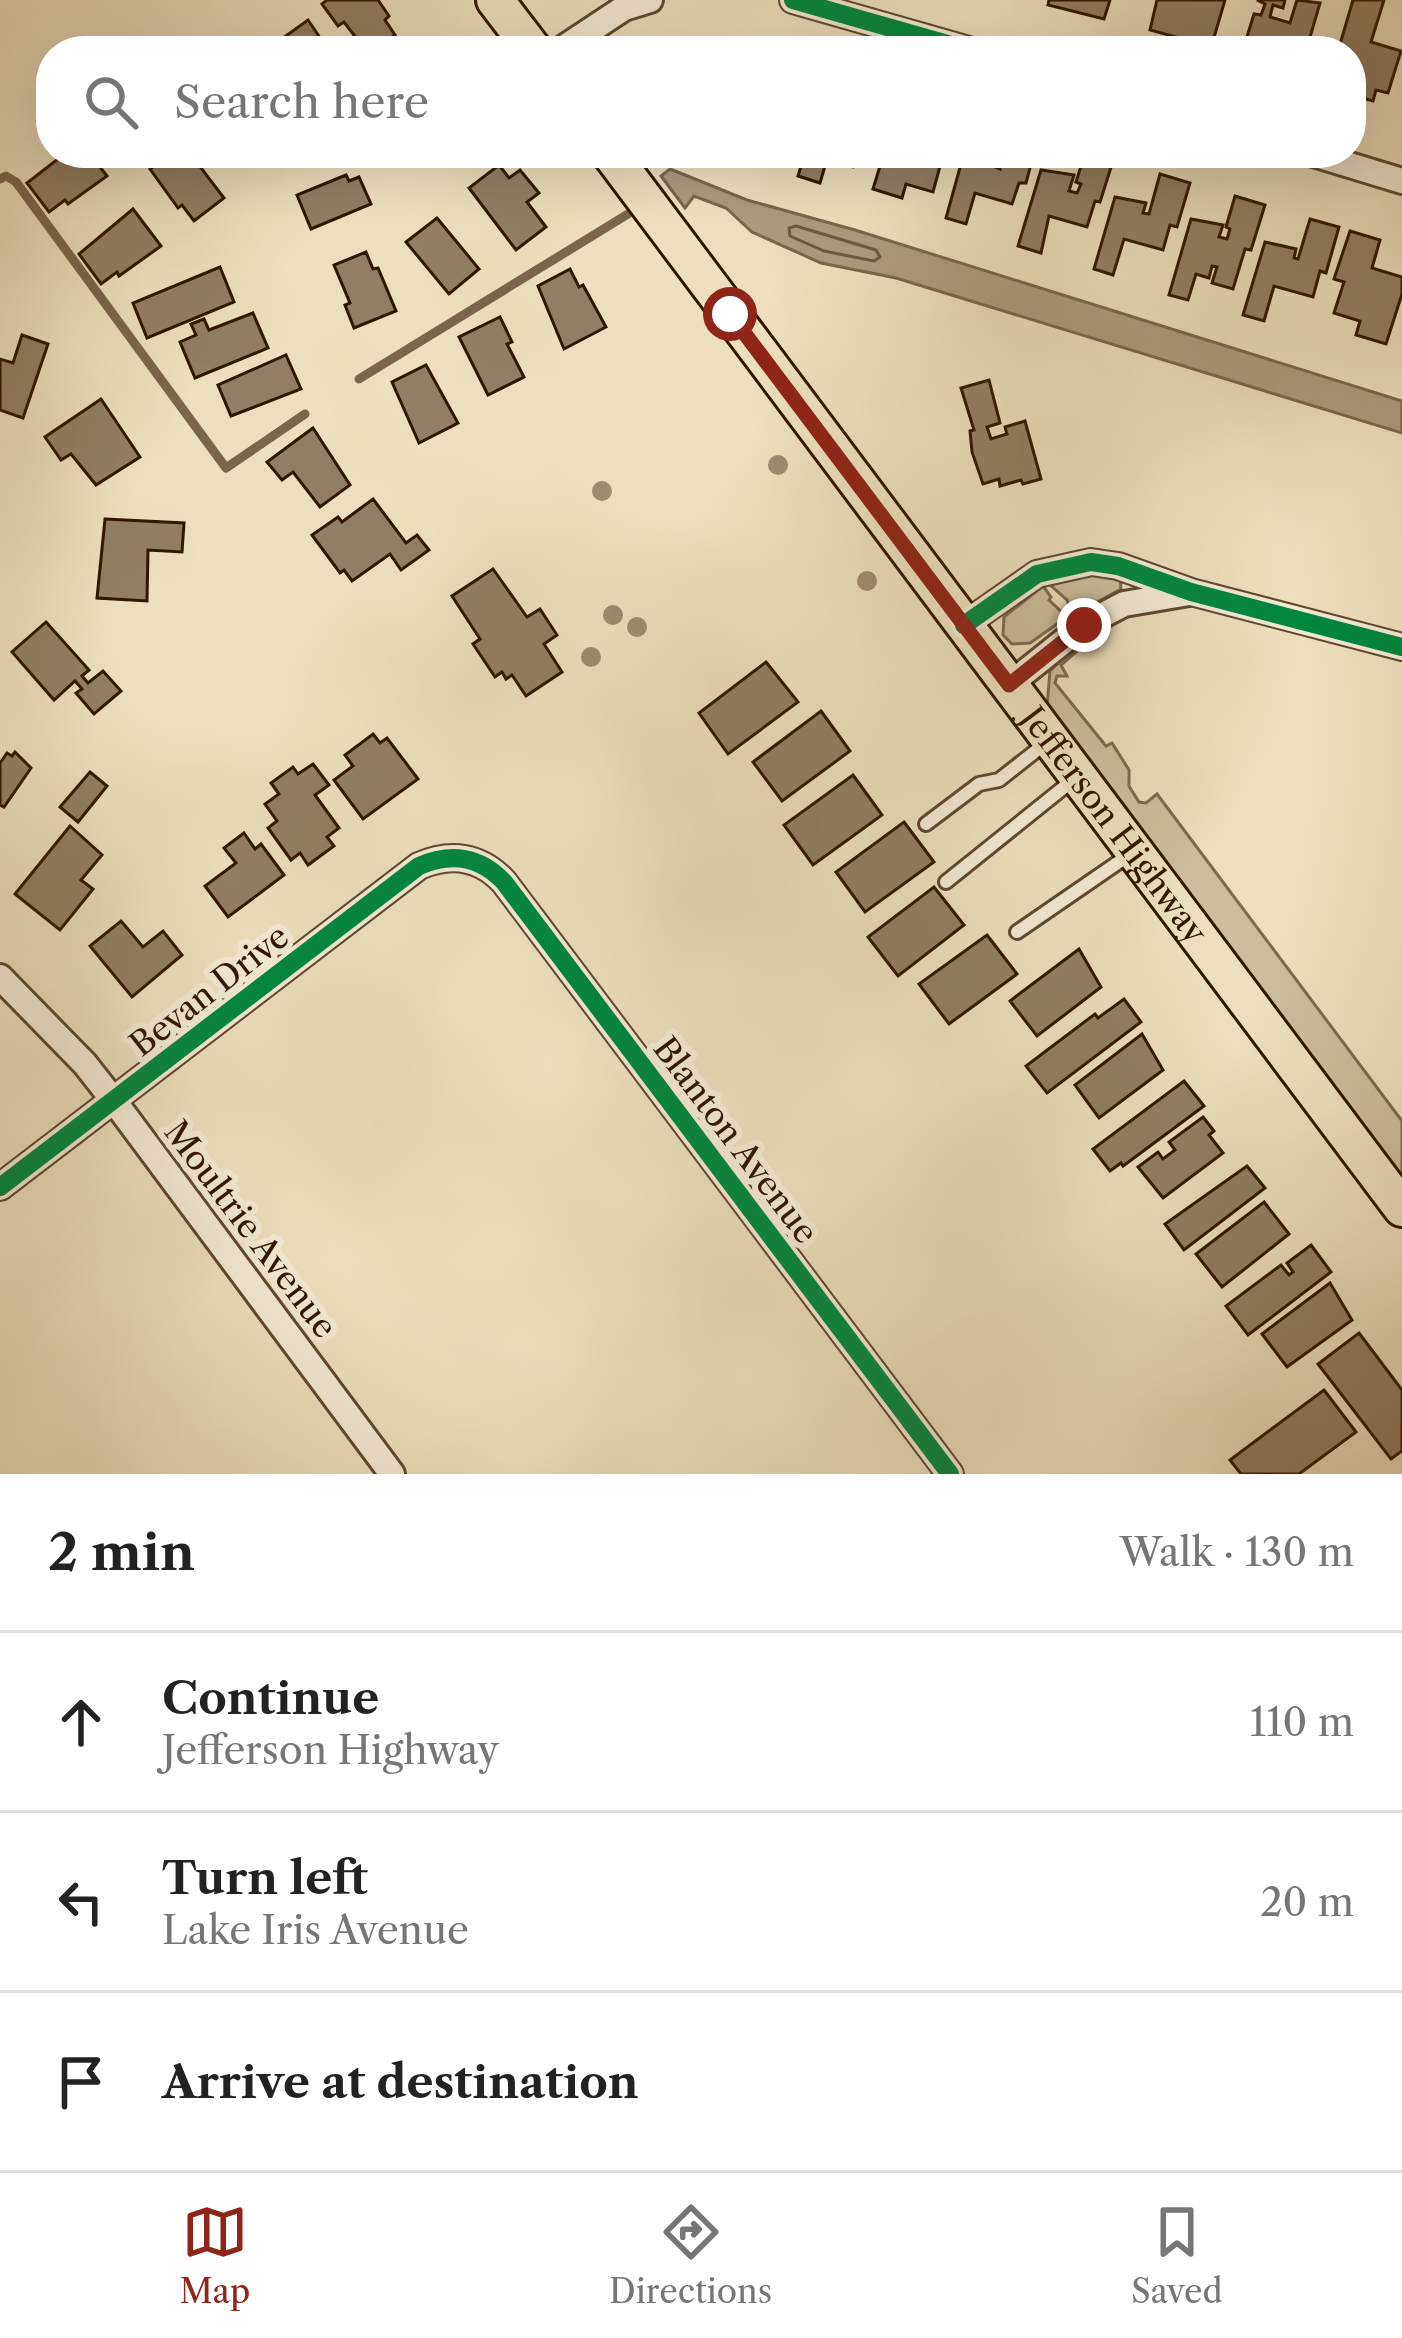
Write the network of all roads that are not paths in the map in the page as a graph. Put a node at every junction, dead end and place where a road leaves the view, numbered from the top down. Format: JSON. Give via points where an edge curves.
{"nodes":[{"id":1,"x":495,"y":0,"type":"edge"},
{"id":2,"x":650,"y":0,"type":"edge"},
{"id":3,"x":793,"y":0,"type":"edge"},
{"id":4,"x":858,"y":8,"type":"edge"},
{"id":5,"x":523,"y":36,"type":"edge"},
{"id":6,"x":582,"y":36,"type":"edge"},
{"id":7,"x":932,"y":36,"type":"edge"},
{"id":8,"x":621,"y":168,"type":"edge"},
{"id":9,"x":1359,"y":168,"type":"edge"},
{"id":10,"x":1402,"y":181,"type":"edge"},
{"id":11,"x":1191,"y":592,"type":"junction"},
{"id":12,"x":964,"y":626,"type":"junction"},
{"id":13,"x":1402,"y":647,"type":"edge"},
{"id":14,"x":1009,"y":685,"type":"junction"},
{"id":15,"x":1052,"y":739,"type":"junction"},
{"id":16,"x":1079,"y":775,"type":"junction"},
{"id":17,"x":926,"y":824,"type":"dead end"},
{"id":18,"x":1135,"y":850,"type":"junction"},
{"id":19,"x":462,"y":858,"type":"joint"},
{"id":20,"x":946,"y":882,"type":"dead end"},
{"id":21,"x":1017,"y":932,"type":"dead end"},
{"id":22,"x":0,"y":977,"type":"edge"},
{"id":23,"x":115,"y":1101,"type":"junction"},
{"id":24,"x":0,"y":1187,"type":"edge"},
{"id":25,"x":1402,"y":1208,"type":"edge"},
{"id":26,"x":392,"y":1474,"type":"edge"},
{"id":27,"x":950,"y":1474,"type":"edge"}],
"edges":[{"from":1,"to":5,"type":"main road"},
{"from":2,"to":6,"type":"street"},
{"from":3,"to":4,"type":"street"},
{"from":4,"to":7,"type":"street"},
{"from":8,"to":12,"type":"main road","name":"Jefferson Highway"},
{"from":9,"to":10,"type":"street"},
{"from":11,"to":12,"type":"street","via":[[1118,566],[1063,565]]},
{"from":11,"to":13,"type":"street"},
{"from":11,"to":14,"type":"street","via":[[1104,614]]},
{"from":12,"to":14,"type":"main road","name":"Jefferson Highway"},
{"from":14,"to":15,"type":"main road","name":"Jefferson Highway"},
{"from":15,"to":16,"type":"main road","name":"Jefferson Highway"},
{"from":15,"to":17,"type":"lane"},
{"from":16,"to":18,"type":"main road","name":"Jefferson Highway"},
{"from":16,"to":20,"type":"lane"},
{"from":18,"to":21,"type":"lane"},
{"from":18,"to":25,"type":"main road","name":"Jefferson Highway"},
{"from":19,"to":23,"type":"street","name":"Bevan Drive","via":[[419,866]]},
{"from":19,"to":27,"type":"street","name":"Blanton Avenue","via":[[504,882]]},
{"from":22,"to":23,"type":"street","name":"Moultrie Avenue"},
{"from":23,"to":24,"type":"street","name":"Bevan Drive"},
{"from":23,"to":26,"type":"street","name":"Moultrie Avenue"}]}
